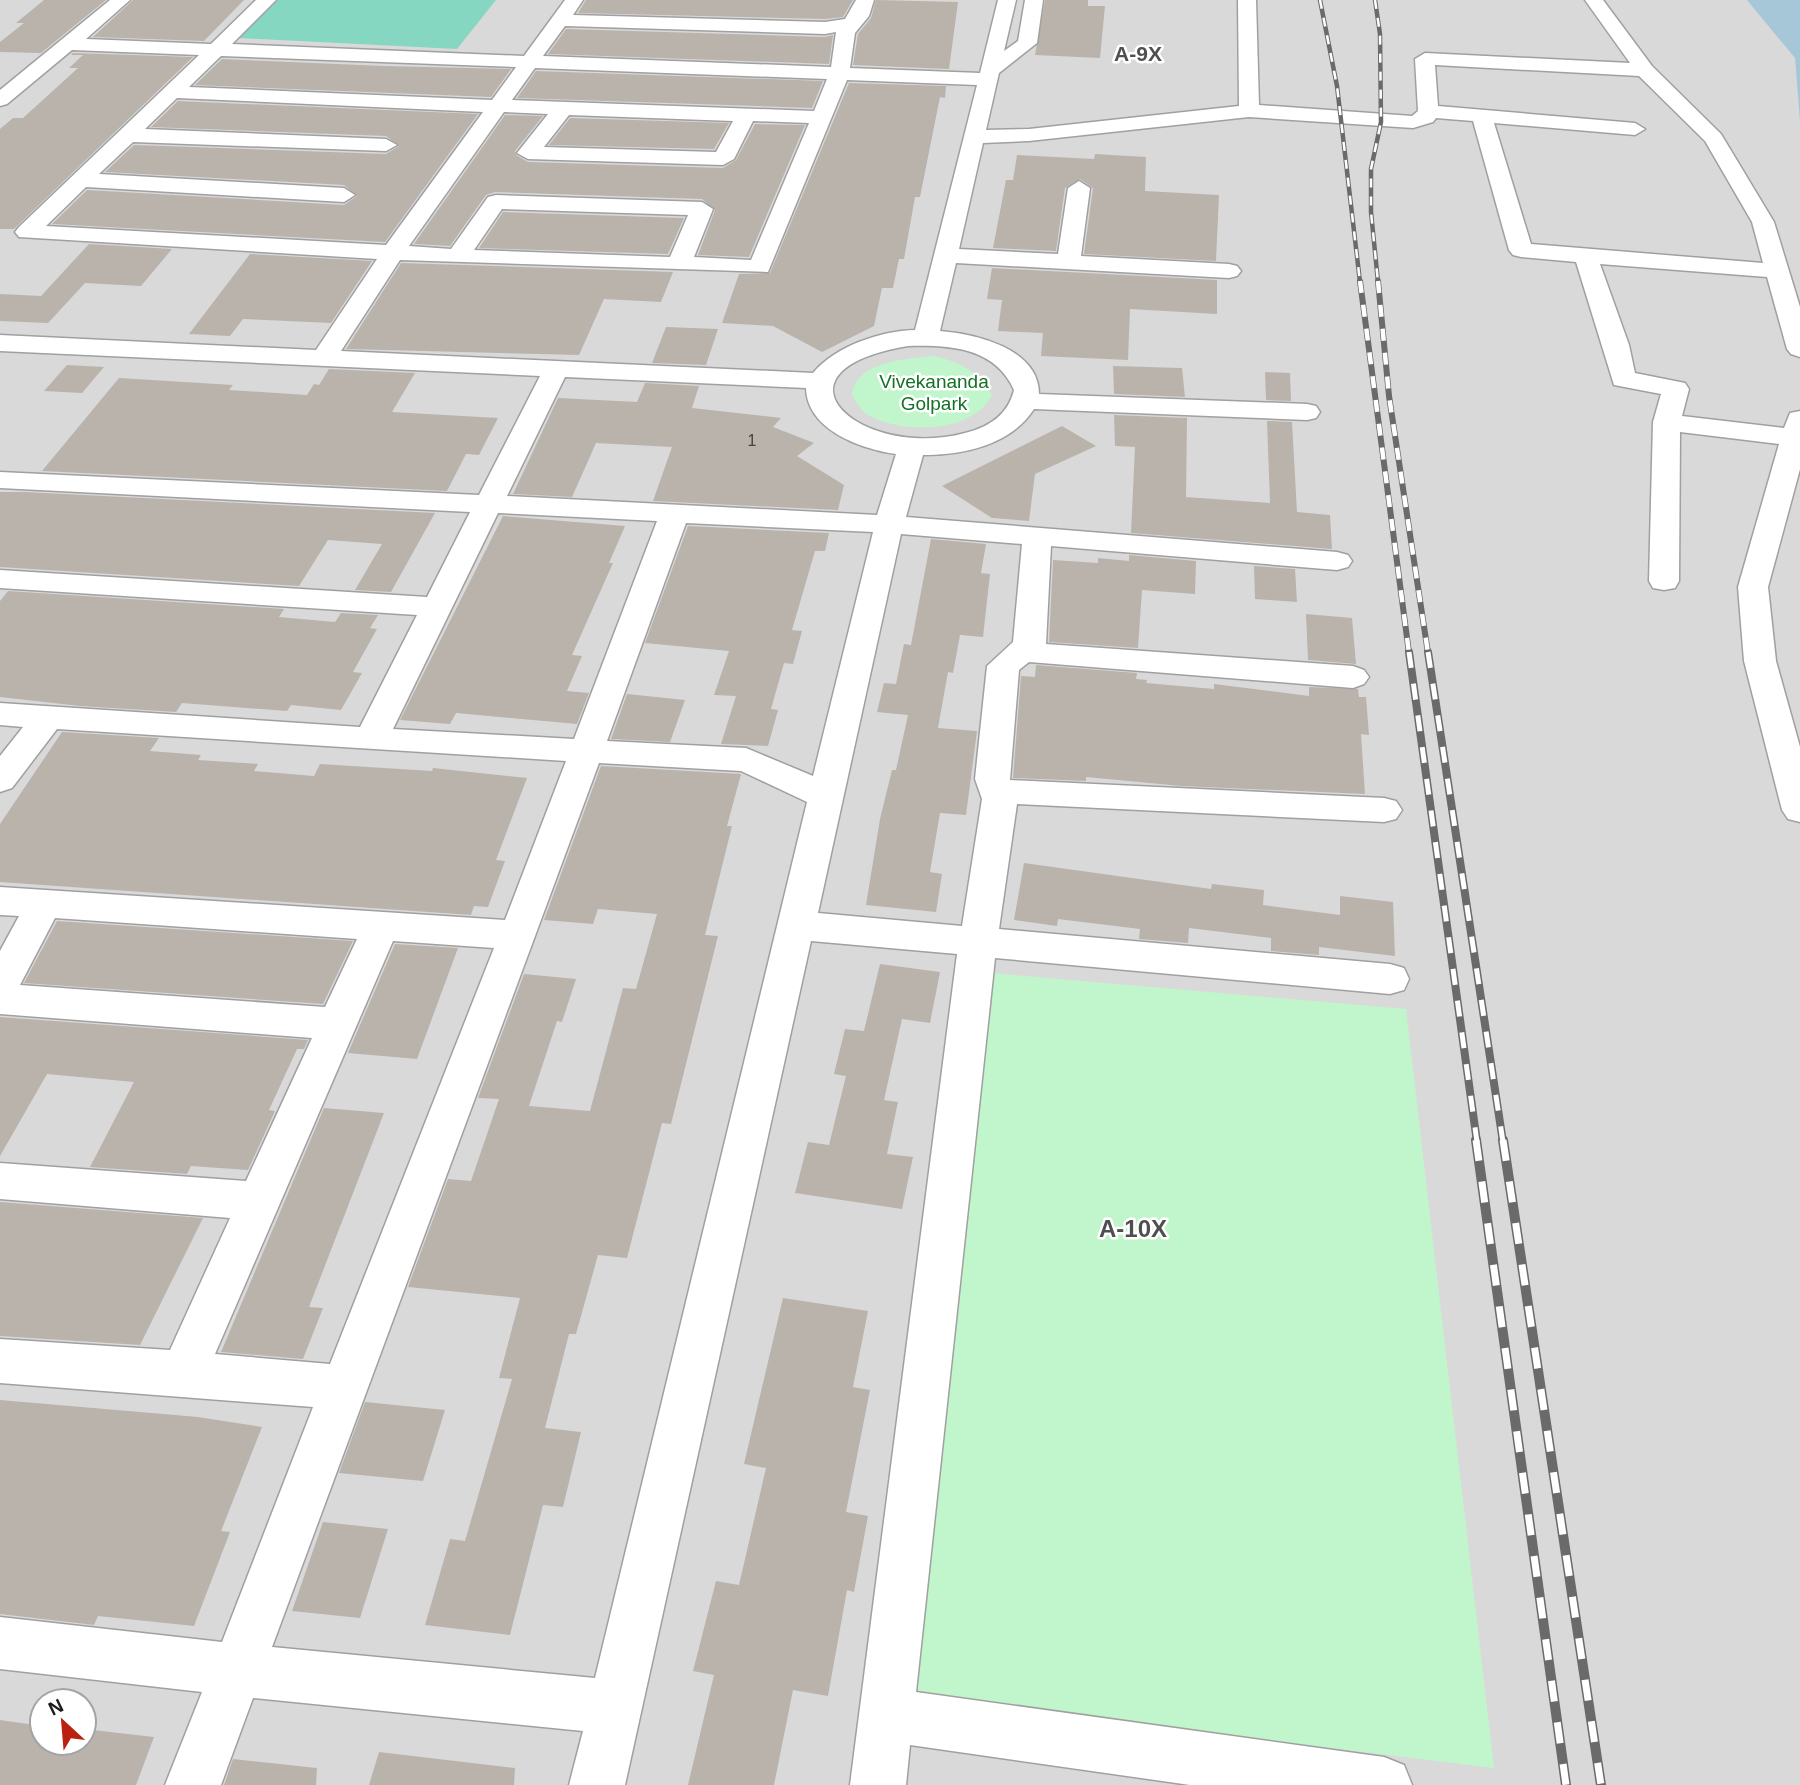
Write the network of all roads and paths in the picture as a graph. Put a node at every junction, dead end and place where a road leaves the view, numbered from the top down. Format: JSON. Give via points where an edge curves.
{"nodes":[{"id":1,"x":121,"y":0,"type":"edge"},
{"id":2,"x":267,"y":0,"type":"edge"},
{"id":3,"x":574,"y":0,"type":"edge"},
{"id":4,"x":865,"y":0,"type":"edge"},
{"id":5,"x":1007,"y":0,"type":"edge"},
{"id":6,"x":1034,"y":0,"type":"edge"},
{"id":7,"x":1247,"y":0,"type":"edge"},
{"id":8,"x":1594,"y":0,"type":"edge"},
{"id":9,"x":561,"y":20,"type":"junction"},
{"id":10,"x":852,"y":25,"type":"junction"},
{"id":11,"x":67,"y":44,"type":"junction"},
{"id":12,"x":216,"y":49,"type":"junction"},
{"id":13,"x":534,"y":61,"type":"junction"},
{"id":14,"x":1645,"y":71,"type":"junction"},
{"id":15,"x":840,"y":72,"type":"junction"},
{"id":16,"x":989,"y":75,"type":"junction"},
{"id":17,"x":9,"y":84,"type":"edge"},
{"id":18,"x":172,"y":92,"type":"junction"},
{"id":19,"x":0,"y":100,"type":"edge"},
{"id":20,"x":495,"y":107,"type":"junction"},
{"id":21,"x":564,"y":107,"type":"junction"},
{"id":22,"x":1249,"y":111,"type":"junction"},
{"id":23,"x":1428,"y":111,"type":"junction"},
{"id":24,"x":746,"y":115,"type":"junction"},
{"id":25,"x":1482,"y":116,"type":"junction"},
{"id":26,"x":821,"y":117,"type":"junction"},
{"id":27,"x":1635,"y":129,"type":"dead end"},
{"id":28,"x":128,"y":135,"type":"junction"},
{"id":29,"x":974,"y":137,"type":"junction"},
{"id":30,"x":386,"y":145,"type":"dead end"},
{"id":31,"x":528,"y":153,"type":"junction"},
{"id":32,"x":81,"y":180,"type":"junction"},
{"id":33,"x":1079,"y":188,"type":"dead end"},
{"id":34,"x":344,"y":195,"type":"dead end"},
{"id":35,"x":496,"y":202,"type":"junction"},
{"id":36,"x":27,"y":232,"type":"junction"},
{"id":37,"x":0,"y":236,"type":"edge"},
{"id":38,"x":393,"y":252,"type":"junction"},
{"id":39,"x":946,"y":255,"type":"junction"},
{"id":40,"x":458,"y":256,"type":"junction"},
{"id":41,"x":1586,"y":256,"type":"junction"},
{"id":42,"x":1069,"y":260,"type":"junction"},
{"id":43,"x":679,"y":264,"type":"junction"},
{"id":44,"x":1229,"y":271,"type":"dead end"},
{"id":45,"x":1778,"y":271,"type":"junction"},
{"id":46,"x":926,"y":337,"type":"junction"},
{"id":47,"x":0,"y":343,"type":"edge"},
{"id":48,"x":1800,"y":349,"type":"edge"},
{"id":49,"x":324,"y":358,"type":"junction"},
{"id":50,"x":556,"y":369,"type":"junction"},
{"id":51,"x":822,"y":381,"type":"junction"},
{"id":52,"x":1026,"y":401,"type":"junction"},
{"id":53,"x":1307,"y":412,"type":"dead end"},
{"id":54,"x":1667,"y":422,"type":"junction"},
{"id":55,"x":1797,"y":428,"type":"edge"},
{"id":56,"x":912,"y":447,"type":"junction"},
{"id":57,"x":0,"y":480,"type":"edge"},
{"id":58,"x":491,"y":504,"type":"junction"},
{"id":59,"x":675,"y":513,"type":"junction"},
{"id":60,"x":889,"y":524,"type":"junction"},
{"id":61,"x":1037,"y":537,"type":"junction"},
{"id":62,"x":1337,"y":561,"type":"dead end"},
{"id":63,"x":0,"y":579,"type":"edge"},
{"id":64,"x":1664,"y":581,"type":"dead end"},
{"id":65,"x":438,"y":607,"type":"junction"},
{"id":66,"x":1028,"y":646,"type":"junction"},
{"id":67,"x":1353,"y":677,"type":"dead end"},
{"id":68,"x":0,"y":714,"type":"edge"},
{"id":69,"x":48,"y":717,"type":"junction"},
{"id":70,"x":371,"y":739,"type":"junction"},
{"id":71,"x":586,"y":750,"type":"junction"},
{"id":72,"x":0,"y":780,"type":"edge"},
{"id":73,"x":826,"y":796,"type":"junction"},
{"id":74,"x":999,"y":799,"type":"junction"},
{"id":75,"x":1384,"y":810,"type":"dead end"},
{"id":76,"x":1800,"y":810,"type":"edge"},
{"id":77,"x":0,"y":901,"type":"edge"},
{"id":78,"x":44,"y":904,"type":"junction"},
{"id":79,"x":381,"y":926,"type":"junction"},
{"id":80,"x":796,"y":926,"type":"junction"},
{"id":81,"x":518,"y":934,"type":"junction"},
{"id":82,"x":978,"y":941,"type":"junction"},
{"id":83,"x":1390,"y":979,"type":"dead end"},
{"id":84,"x":0,"y":987,"type":"edge"},
{"id":85,"x":0,"y":999,"type":"edge"},
{"id":86,"x":337,"y":1024,"type":"junction"},
{"id":87,"x":0,"y":1181,"type":"edge"},
{"id":88,"x":259,"y":1201,"type":"junction"},
{"id":89,"x":0,"y":1361,"type":"edge"},
{"id":90,"x":183,"y":1373,"type":"junction"},
{"id":91,"x":345,"y":1388,"type":"junction"},
{"id":92,"x":0,"y":1643,"type":"edge"},
{"id":93,"x":237,"y":1670,"type":"junction"},
{"id":94,"x":615,"y":1707,"type":"junction"},
{"id":95,"x":887,"y":1715,"type":"junction"},
{"id":96,"x":193,"y":1785,"type":"edge"},
{"id":97,"x":597,"y":1785,"type":"edge"},
{"id":98,"x":878,"y":1785,"type":"edge"},
{"id":99,"x":1384,"y":1785,"type":"edge"}],
"edges":[{"from":1,"to":11,"type":"street"},
{"from":2,"to":12,"type":"street"},
{"from":3,"to":9,"type":"street"},
{"from":4,"to":10,"type":"street","via":[[860,19]]},
{"from":5,"to":16,"type":"street"},
{"from":6,"to":16,"type":"street","via":[[1027,43]]},
{"from":7,"to":22,"type":"street"},
{"from":8,"to":14,"type":"street"},
{"from":9,"to":10,"type":"street"},
{"from":9,"to":13,"type":"street"},
{"from":10,"to":15,"type":"street","via":[[846,32]]},
{"from":11,"to":12,"type":"street"},
{"from":11,"to":17,"type":"street"},
{"from":12,"to":13,"type":"street"},
{"from":12,"to":18,"type":"street"},
{"from":13,"to":15,"type":"street"},
{"from":13,"to":20,"type":"street"},
{"from":14,"to":23,"type":"street","via":[[1426,59]]},
{"from":14,"to":45,"type":"street","via":[[1714,138],[1763,222]]},
{"from":15,"to":16,"type":"street"},
{"from":15,"to":26,"type":"street"},
{"from":16,"to":29,"type":"street"},
{"from":17,"to":19,"type":"street"},
{"from":18,"to":20,"type":"street"},
{"from":18,"to":28,"type":"street"},
{"from":20,"to":21,"type":"street"},
{"from":20,"to":38,"type":"street"},
{"from":21,"to":24,"type":"street"},
{"from":21,"to":31,"type":"street"},
{"from":22,"to":23,"type":"street","via":[[1413,122],[1426,118]]},
{"from":22,"to":29,"type":"street"},
{"from":23,"to":25,"type":"street"},
{"from":24,"to":26,"type":"street"},
{"from":24,"to":31,"type":"street","via":[[723,159]]},
{"from":25,"to":27,"type":"street"},
{"from":25,"to":41,"type":"street","via":[[1521,250]]},
{"from":26,"to":43,"type":"street","via":[[761,267]]},
{"from":28,"to":30,"type":"street"},
{"from":28,"to":32,"type":"street"},
{"from":29,"to":39,"type":"street"},
{"from":31,"to":35,"type":"street"},
{"from":32,"to":34,"type":"street"},
{"from":32,"to":36,"type":"street"},
{"from":33,"to":42,"type":"street"},
{"from":35,"to":40,"type":"street"},
{"from":35,"to":43,"type":"street","via":[[702,209]]},
{"from":36,"to":37,"type":"street"},
{"from":36,"to":38,"type":"street"},
{"from":38,"to":40,"type":"street"},
{"from":38,"to":49,"type":"street"},
{"from":39,"to":42,"type":"street"},
{"from":39,"to":46,"type":"street"},
{"from":40,"to":43,"type":"street"},
{"from":41,"to":45,"type":"street"},
{"from":41,"to":54,"type":"street","via":[[1623,379],[1676,389]]},
{"from":42,"to":44,"type":"street"},
{"from":45,"to":48,"type":"street"},
{"from":46,"to":51,"type":"street","via":[[859,349],[835,363]]},
{"from":46,"to":52,"type":"street","via":[[980,346],[1008,361],[1024,380]]},
{"from":47,"to":49,"type":"street"},
{"from":49,"to":50,"type":"street"},
{"from":50,"to":51,"type":"street"},
{"from":50,"to":58,"type":"street"},
{"from":51,"to":56,"type":"street","via":[[822,403],[839,424],[871,439]]},
{"from":52,"to":53,"type":"street"},
{"from":52,"to":56,"type":"street","via":[[1013,420],[987,436],[951,445]]},
{"from":54,"to":55,"type":"street"},
{"from":54,"to":64,"type":"street"},
{"from":55,"to":76,"type":"street","via":[[1753,587],[1760,661]]},
{"from":56,"to":60,"type":"street"},
{"from":57,"to":58,"type":"street"},
{"from":58,"to":59,"type":"street"},
{"from":58,"to":65,"type":"street"},
{"from":59,"to":60,"type":"street"},
{"from":59,"to":71,"type":"street"},
{"from":60,"to":61,"type":"street"},
{"from":60,"to":73,"type":"street"},
{"from":61,"to":62,"type":"street"},
{"from":61,"to":66,"type":"street"},
{"from":63,"to":65,"type":"street"},
{"from":65,"to":70,"type":"street"},
{"from":66,"to":67,"type":"street","via":[[1038,654]]},
{"from":66,"to":74,"type":"street","via":[[1003,666],[992,779]]},
{"from":68,"to":69,"type":"street"},
{"from":69,"to":70,"type":"street"},
{"from":69,"to":72,"type":"street"},
{"from":70,"to":71,"type":"street"},
{"from":71,"to":73,"type":"street","via":[[746,760]]},
{"from":71,"to":81,"type":"street"},
{"from":73,"to":80,"type":"street"},
{"from":74,"to":75,"type":"street","via":[[1013,792]]},
{"from":74,"to":82,"type":"street"},
{"from":77,"to":78,"type":"street"},
{"from":78,"to":79,"type":"street"},
{"from":78,"to":84,"type":"street"},
{"from":79,"to":81,"type":"street"},
{"from":79,"to":86,"type":"street"},
{"from":80,"to":82,"type":"street"},
{"from":80,"to":94,"type":"street"},
{"from":81,"to":91,"type":"street"},
{"from":82,"to":83,"type":"street"},
{"from":82,"to":95,"type":"street"},
{"from":85,"to":86,"type":"street"},
{"from":86,"to":88,"type":"street"},
{"from":87,"to":88,"type":"street"},
{"from":88,"to":90,"type":"street"},
{"from":89,"to":90,"type":"street"},
{"from":90,"to":91,"type":"street"},
{"from":91,"to":93,"type":"street"},
{"from":92,"to":93,"type":"street"},
{"from":93,"to":94,"type":"street"},
{"from":93,"to":96,"type":"street"},
{"from":94,"to":97,"type":"street"},
{"from":95,"to":98,"type":"street"},
{"from":95,"to":99,"type":"street"}]}
